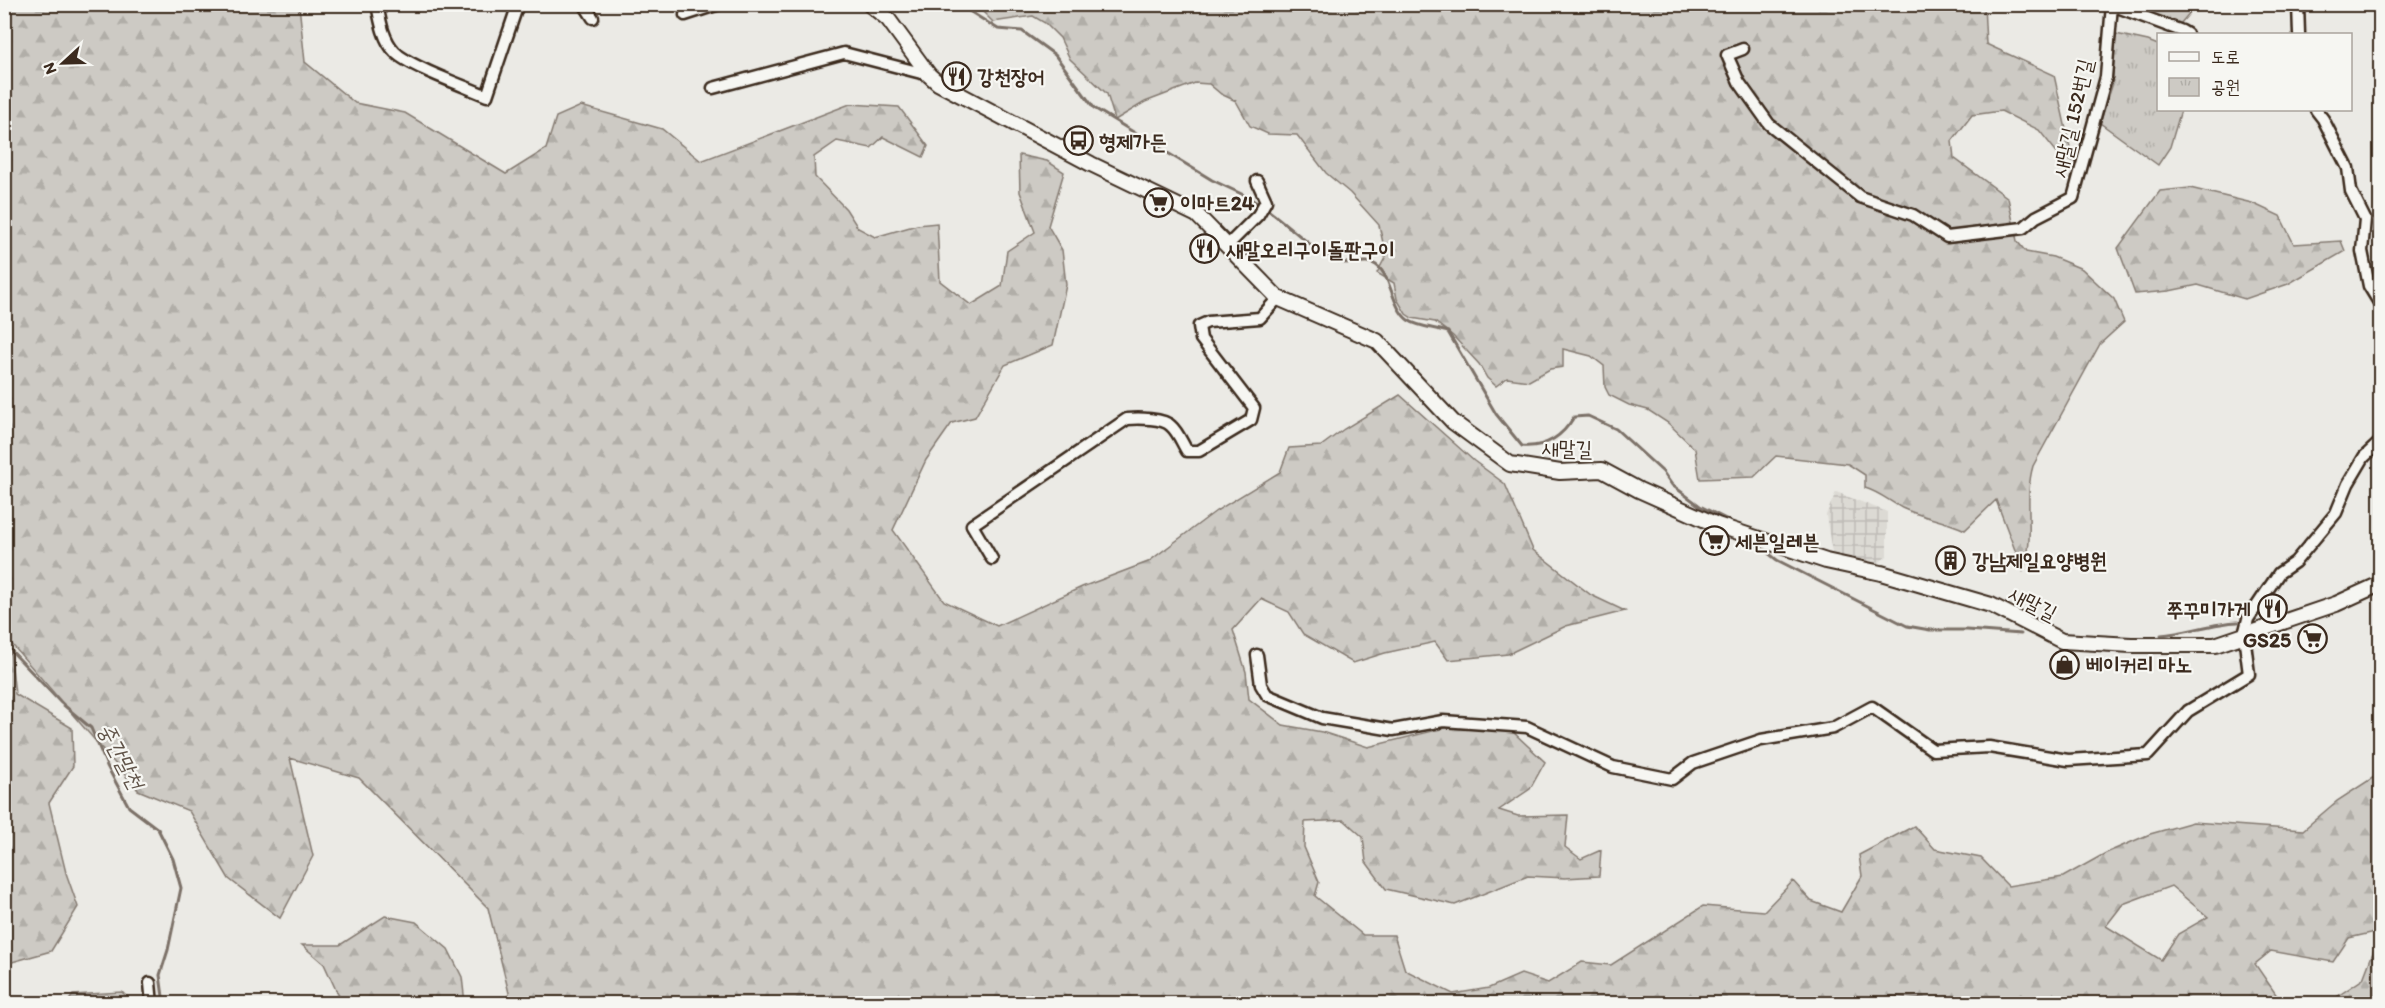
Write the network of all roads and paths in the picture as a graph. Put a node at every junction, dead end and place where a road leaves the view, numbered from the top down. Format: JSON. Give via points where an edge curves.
{"nodes":[{"id":1,"x":377,"y":4,"type":"edge"},
{"id":2,"x":518,"y":4,"type":"edge"},
{"id":3,"x":584,"y":4,"type":"edge"},
{"id":4,"x":718,"y":4,"type":"edge"},
{"id":5,"x":869,"y":4,"type":"edge"},
{"id":6,"x":2298,"y":4,"type":"edge"},
{"id":7,"x":685,"y":15,"type":"dead end"},
{"id":8,"x":593,"y":18,"type":"dead end"},
{"id":9,"x":2185,"y":33,"type":"edge"},
{"id":10,"x":2299,"y":33,"type":"edge"},
{"id":11,"x":1743,"y":49,"type":"dead end"},
{"id":12,"x":929,"y":75,"type":"junction"},
{"id":13,"x":713,"y":88,"type":"dead end"},
{"id":14,"x":2317,"y":111,"type":"edge"},
{"id":15,"x":1257,"y":181,"type":"dead end"},
{"id":16,"x":1227,"y":246,"type":"junction"},
{"id":17,"x":1278,"y":298,"type":"junction"},
{"id":18,"x":2380,"y":304,"type":"edge"},
{"id":19,"x":2380,"y":442,"type":"edge"},
{"id":20,"x":992,"y":560,"type":"dead end"},
{"id":21,"x":2380,"y":584,"type":"edge"},
{"id":22,"x":2244,"y":635,"type":"junction"},
{"id":23,"x":1257,"y":655,"type":"dead end"},
{"id":24,"x":150,"y":983,"type":"dead end"},
{"id":25,"x":152,"y":1004,"type":"edge"}],
"edges":[{"from":1,"to":2,"type":"street","via":[[384,33],[395,52],[487,96]]},
{"from":3,"to":8,"type":"street"},
{"from":4,"to":7,"type":"street"},
{"from":5,"to":12,"type":"street","name":"새말길","via":[[888,18]]},
{"from":6,"to":10,"type":"street"},
{"from":9,"to":11,"type":"street","name":"새말길 152번길","via":[[2112,5],[2106,77],[2073,198],[2023,228],[1947,237],[1913,215],[1860,197],[1769,124],[1739,82],[1727,55]]},
{"from":12,"to":13,"type":"street","via":[[844,53]]},
{"from":12,"to":16,"type":"street","name":"새말길","via":[[1070,153],[1197,215]]},
{"from":14,"to":18,"type":"street","via":[[2348,168],[2351,191],[2365,219],[2362,252],[2369,286]]},
{"from":15,"to":16,"type":"street","via":[[1266,201],[1260,213]]},
{"from":16,"to":17,"type":"street","name":"새말길"},
{"from":17,"to":20,"type":"street","via":[[1260,318],[1199,326],[1201,339],[1254,408],[1251,420],[1199,451],[1187,452],[1167,423],[1139,417],[1127,419],[972,525]]},
{"from":17,"to":22,"type":"street","name":"새말길","via":[[1377,341],[1453,422],[1510,464],[1560,472],[1602,470],[1717,525],[1826,561],[1991,605],[2062,641],[2215,645]]},
{"from":19,"to":22,"type":"street","via":[[2364,457],[2336,513],[2295,562],[2279,573],[2248,619]]},
{"from":21,"to":22,"type":"street","name":"새말길","via":[[2336,604]]},
{"from":22,"to":23,"type":"street","via":[[2249,675],[2188,711],[2148,755],[2068,760],[1989,747],[1933,750],[1872,707],[1833,728],[1761,740],[1693,763],[1672,779],[1613,767],[1527,727],[1443,721],[1393,730],[1322,718],[1268,695],[1261,685]]},
{"from":24,"to":25,"type":"street"}]}
